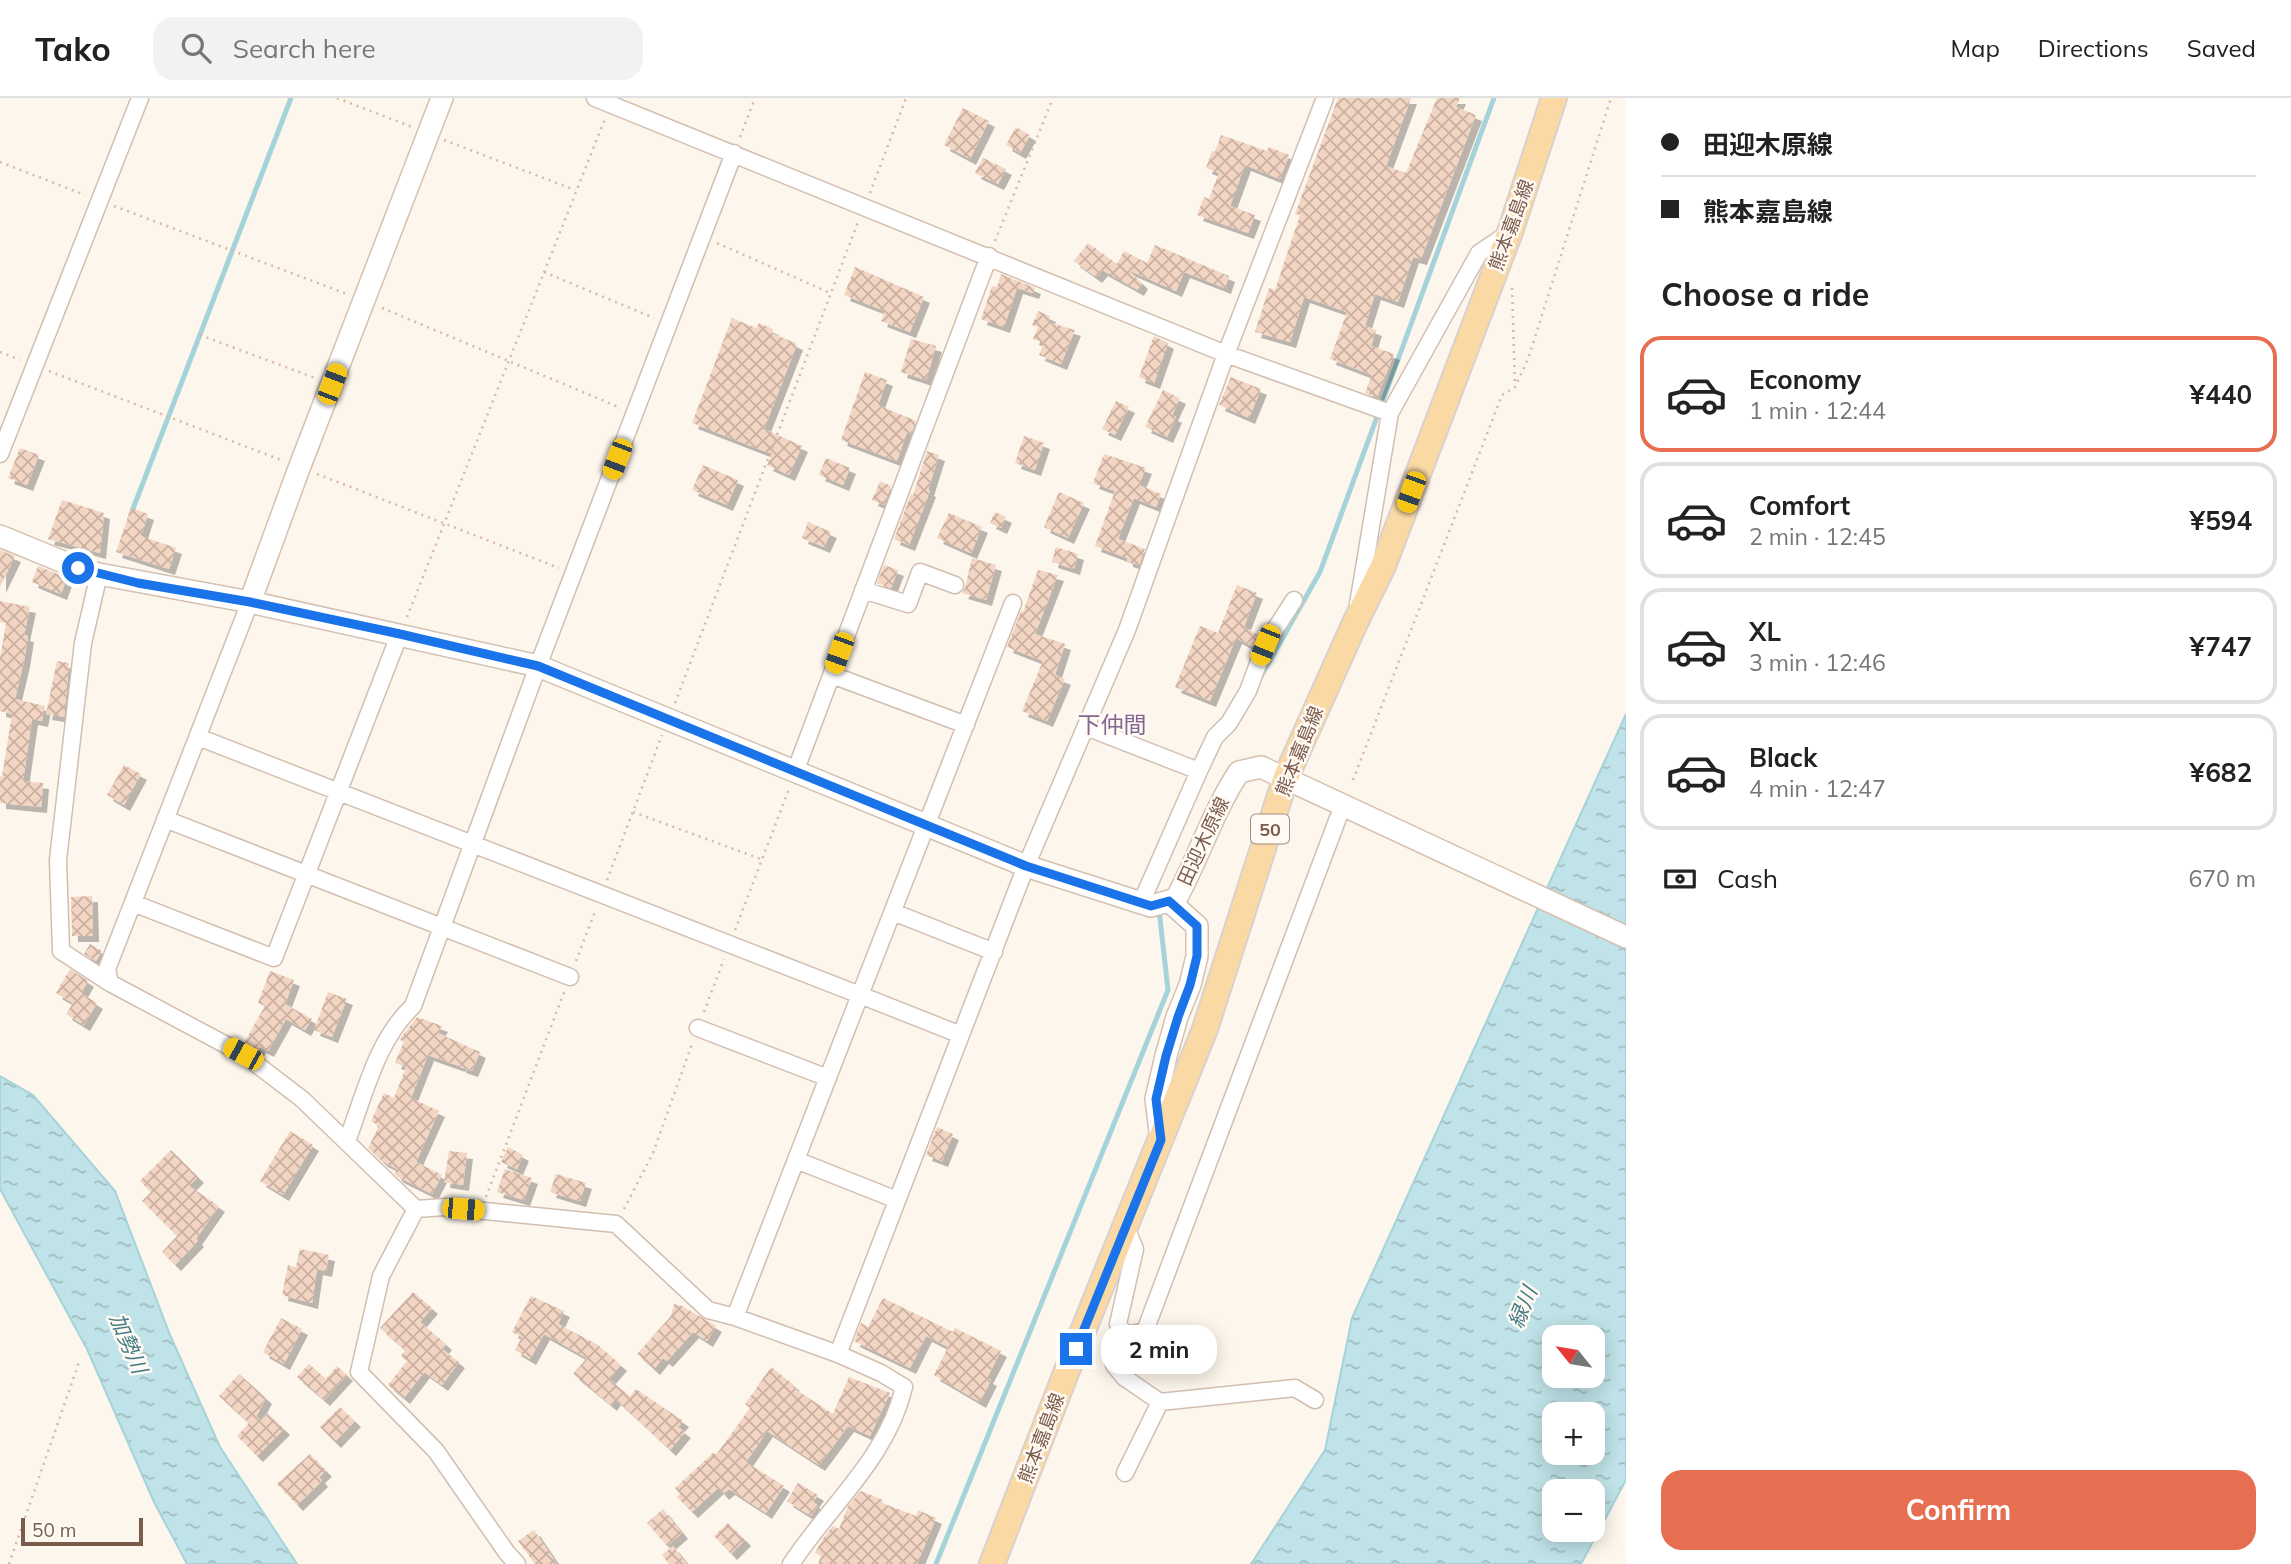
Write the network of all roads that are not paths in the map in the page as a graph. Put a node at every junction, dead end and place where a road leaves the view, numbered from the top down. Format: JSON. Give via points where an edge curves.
{"nodes":[{"id":1,"x":140,"y":98,"type":"edge"},
{"id":2,"x":442,"y":98,"type":"edge"},
{"id":3,"x":595,"y":98,"type":"edge"},
{"id":4,"x":1325,"y":98,"type":"edge"},
{"id":5,"x":1554,"y":98,"type":"edge"},
{"id":6,"x":734,"y":153,"type":"junction"},
{"id":7,"x":1510,"y":232,"type":"junction"},
{"id":8,"x":989,"y":256,"type":"junction"},
{"id":9,"x":1226,"y":354,"type":"junction"},
{"id":10,"x":1390,"y":414,"type":"junction"},
{"id":11,"x":0,"y":454,"type":"edge"},
{"id":12,"x":0,"y":536,"type":"edge"},
{"id":13,"x":99,"y":574,"type":"junction"},
{"id":14,"x":956,"y":585,"type":"dead end"},
{"id":15,"x":863,"y":590,"type":"junction"},
{"id":16,"x":1294,"y":600,"type":"dead end"},
{"id":17,"x":250,"y":602,"type":"junction"},
{"id":18,"x":1013,"y":603,"type":"dead end"},
{"id":19,"x":1354,"y":623,"type":"junction"},
{"id":20,"x":400,"y":634,"type":"junction"},
{"id":21,"x":538,"y":666,"type":"junction"},
{"id":22,"x":832,"y":675,"type":"junction"},
{"id":23,"x":966,"y":725,"type":"junction"},
{"id":24,"x":1086,"y":727,"type":"junction"},
{"id":25,"x":198,"y":737,"type":"junction"},
{"id":26,"x":1199,"y":771,"type":"junction"},
{"id":27,"x":795,"y":772,"type":"junction"},
{"id":28,"x":1295,"y":781,"type":"junction"},
{"id":29,"x":339,"y":791,"type":"junction"},
{"id":30,"x":1338,"y":818,"type":"dead end"},
{"id":31,"x":165,"y":819,"type":"junction"},
{"id":32,"x":927,"y":825,"type":"junction"},
{"id":33,"x":472,"y":843,"type":"junction"},
{"id":34,"x":1026,"y":866,"type":"junction"},
{"id":35,"x":307,"y":873,"type":"junction"},
{"id":36,"x":133,"y":903,"type":"junction"},
{"id":37,"x":1154,"y":903,"type":"junction"},
{"id":38,"x":892,"y":912,"type":"junction"},
{"id":39,"x":442,"y":928,"type":"junction"},
{"id":40,"x":1626,"y":937,"type":"edge"},
{"id":41,"x":993,"y":951,"type":"junction"},
{"id":42,"x":570,"y":977,"type":"road end"},
{"id":43,"x":110,"y":983,"type":"junction"},
{"id":44,"x":860,"y":995,"type":"junction"},
{"id":45,"x":698,"y":1028,"type":"road end"},
{"id":46,"x":961,"y":1035,"type":"junction"},
{"id":47,"x":828,"y":1078,"type":"junction"},
{"id":48,"x":1161,"y":1140,"type":"junction"},
{"id":49,"x":348,"y":1141,"type":"junction"},
{"id":50,"x":796,"y":1160,"type":"junction"},
{"id":51,"x":897,"y":1200,"type":"junction"},
{"id":52,"x":416,"y":1209,"type":"junction"},
{"id":53,"x":1126,"y":1227,"type":"junction"},
{"id":54,"x":735,"y":1317,"type":"junction"},
{"id":55,"x":1125,"y":1335,"type":"junction"},
{"id":56,"x":838,"y":1354,"type":"junction"},
{"id":57,"x":1315,"y":1400,"type":"dead end"},
{"id":58,"x":1160,"y":1402,"type":"junction"},
{"id":59,"x":1125,"y":1473,"type":"dead end"},
{"id":60,"x":517,"y":1564,"type":"edge"},
{"id":61,"x":791,"y":1564,"type":"edge"},
{"id":62,"x":992,"y":1564,"type":"edge"}],
"edges":[{"from":1,"to":11,"type":"street"},
{"from":2,"to":17,"type":"main road","via":[[370,303],[332,384]]},
{"from":3,"to":6,"type":"street"},
{"from":4,"to":9,"type":"street"},
{"from":5,"to":7,"type":"main road","name":"熊本嘉島線","number":"50"},
{"from":6,"to":8,"type":"street"},
{"from":6,"to":21,"type":"street"},
{"from":7,"to":10,"type":"street","via":[[1479,253]]},
{"from":7,"to":19,"type":"main road","name":"熊本嘉島線","number":"50","via":[[1383,566]]},
{"from":8,"to":9,"type":"street"},
{"from":8,"to":15,"type":"street"},
{"from":9,"to":10,"type":"street"},
{"from":9,"to":24,"type":"street","via":[[1127,630]]},
{"from":10,"to":19,"type":"street"},
{"from":12,"to":13,"type":"main road"},
{"from":13,"to":17,"type":"main road"},
{"from":13,"to":43,"type":"street","via":[[83,643],[60,848],[59,923],[61,951]]},
{"from":14,"to":15,"type":"street","via":[[920,572],[908,604]]},
{"from":15,"to":22,"type":"street"},
{"from":16,"to":26,"type":"street","via":[[1265,645],[1248,691],[1215,737]]},
{"from":17,"to":20,"type":"main road"},
{"from":17,"to":25,"type":"street"},
{"from":18,"to":23,"type":"street"},
{"from":19,"to":28,"type":"main road","name":"熊本嘉島線","number":"50"},
{"from":20,"to":21,"type":"main road"},
{"from":20,"to":29,"type":"street"},
{"from":21,"to":27,"type":"main road"},
{"from":21,"to":33,"type":"street"},
{"from":22,"to":23,"type":"street"},
{"from":22,"to":27,"type":"street"},
{"from":23,"to":32,"type":"street"},
{"from":24,"to":26,"type":"street"},
{"from":24,"to":34,"type":"street"},
{"from":25,"to":29,"type":"street"},
{"from":25,"to":31,"type":"street"},
{"from":26,"to":37,"type":"street"},
{"from":27,"to":32,"type":"main road"},
{"from":28,"to":37,"type":"main road","name":"田迎木原線","via":[[1261,767],[1239,772],[1177,899]]},
{"from":28,"to":40,"type":"main road"},
{"from":28,"to":48,"type":"main road","name":"熊本嘉島線","number":"50"},
{"from":29,"to":33,"type":"street"},
{"from":29,"to":35,"type":"street"},
{"from":30,"to":55,"type":"street","via":[[1145,1331]]},
{"from":31,"to":35,"type":"street"},
{"from":31,"to":36,"type":"street"},
{"from":32,"to":34,"type":"main road"},
{"from":32,"to":38,"type":"street"},
{"from":33,"to":39,"type":"street"},
{"from":33,"to":44,"type":"street"},
{"from":34,"to":37,"type":"main road"},
{"from":34,"to":41,"type":"street"},
{"from":35,"to":36,"type":"street","via":[[274,958]]},
{"from":35,"to":39,"type":"street"},
{"from":36,"to":43,"type":"street","via":[[107,969]]},
{"from":37,"to":48,"type":"main road","via":[[1197,926],[1197,956],[1156,1099]]},
{"from":38,"to":41,"type":"street"},
{"from":38,"to":44,"type":"street"},
{"from":39,"to":42,"type":"street"},
{"from":39,"to":49,"type":"street","via":[[413,1006],[385,1040]]},
{"from":41,"to":46,"type":"street"},
{"from":43,"to":49,"type":"street","via":[[243,1054]]},
{"from":44,"to":46,"type":"street"},
{"from":44,"to":47,"type":"street"},
{"from":45,"to":47,"type":"street"},
{"from":46,"to":51,"type":"street"},
{"from":47,"to":50,"type":"street"},
{"from":48,"to":53,"type":"main road","name":"熊本嘉島線","number":"50"},
{"from":49,"to":52,"type":"street"},
{"from":50,"to":51,"type":"street"},
{"from":50,"to":54,"type":"street"},
{"from":51,"to":56,"type":"street"},
{"from":52,"to":54,"type":"street","via":[[615,1224],[708,1310]]},
{"from":52,"to":60,"type":"street","via":[[382,1276],[359,1372],[436,1451]]},
{"from":53,"to":55,"type":"street","via":[[1135,1249],[1118,1324]]},
{"from":53,"to":62,"type":"main road","name":"熊本嘉島線","number":"50"},
{"from":54,"to":56,"type":"street"},
{"from":55,"to":58,"type":"street","via":[[1114,1365]]},
{"from":56,"to":61,"type":"street","via":[[904,1387],[878,1447]]},
{"from":57,"to":58,"type":"street","via":[[1295,1388]]},
{"from":58,"to":59,"type":"street"}]}
